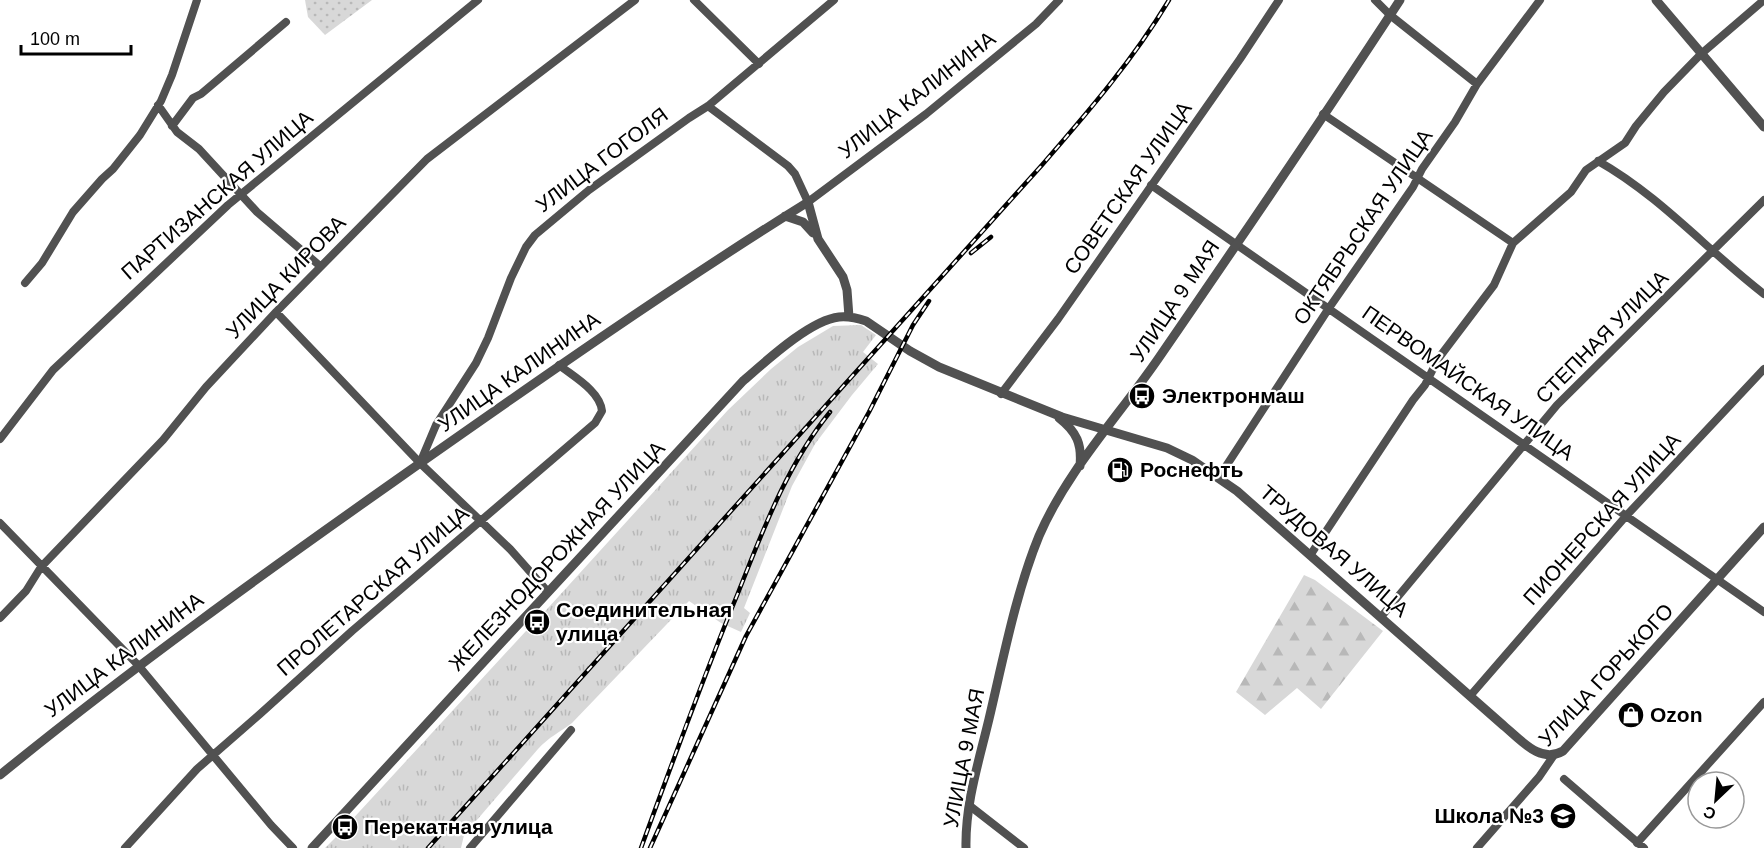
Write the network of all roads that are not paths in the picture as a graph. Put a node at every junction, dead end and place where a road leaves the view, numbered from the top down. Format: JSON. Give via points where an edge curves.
{"nodes":[{"id":1,"x":197,"y":0,"type":"edge"},
{"id":2,"x":478,"y":0,"type":"edge"},
{"id":3,"x":635,"y":0,"type":"edge"},
{"id":4,"x":694,"y":0,"type":"edge"},
{"id":5,"x":834,"y":0,"type":"edge"},
{"id":6,"x":1059,"y":0,"type":"edge"},
{"id":7,"x":1279,"y":0,"type":"edge"},
{"id":8,"x":1375,"y":0,"type":"edge"},
{"id":9,"x":1400,"y":0,"type":"edge"},
{"id":10,"x":1540,"y":0,"type":"edge"},
{"id":11,"x":1656,"y":0,"type":"edge"},
{"id":12,"x":1764,"y":0,"type":"edge"},
{"id":13,"x":1390,"y":15,"type":"junction"},
{"id":14,"x":286,"y":22,"type":"dead end"},
{"id":15,"x":1701,"y":54,"type":"junction"},
{"id":16,"x":759,"y":64,"type":"junction"},
{"id":17,"x":1477,"y":84,"type":"junction"},
{"id":18,"x":158,"y":105,"type":"junction"},
{"id":19,"x":708,"y":106,"type":"junction"},
{"id":20,"x":1323,"y":114,"type":"junction"},
{"id":21,"x":172,"y":126,"type":"junction"},
{"id":22,"x":1764,"y":127,"type":"edge"},
{"id":23,"x":1598,"y":161,"type":"junction"},
{"id":24,"x":1418,"y":177,"type":"junction"},
{"id":25,"x":1151,"y":185,"type":"junction"},
{"id":26,"x":240,"y":194,"type":"junction"},
{"id":27,"x":1764,"y":200,"type":"edge"},
{"id":28,"x":808,"y":202,"type":"junction"},
{"id":29,"x":785,"y":216,"type":"junction"},
{"id":30,"x":818,"y":239,"type":"junction"},
{"id":31,"x":1513,"y":243,"type":"junction"},
{"id":32,"x":1236,"y":244,"type":"junction"},
{"id":33,"x":1712,"y":251,"type":"junction"},
{"id":34,"x":320,"y":266,"type":"junction"},
{"id":35,"x":25,"y":283,"type":"dead end"},
{"id":36,"x":1764,"y":293,"type":"edge"},
{"id":37,"x":1329,"y":308,"type":"junction"},
{"id":38,"x":276,"y":312,"type":"junction"},
{"id":39,"x":849,"y":317,"type":"junction"},
{"id":40,"x":559,"y":365,"type":"junction"},
{"id":41,"x":1764,"y":369,"type":"edge"},
{"id":42,"x":1427,"y":378,"type":"junction"},
{"id":43,"x":1001,"y":394,"type":"junction"},
{"id":44,"x":1052,"y":414,"type":"junction"},
{"id":45,"x":1106,"y":430,"type":"junction"},
{"id":46,"x":0,"y":439,"type":"edge"},
{"id":47,"x":1524,"y":445,"type":"junction"},
{"id":48,"x":420,"y":463,"type":"junction"},
{"id":49,"x":1080,"y":467,"type":"junction"},
{"id":50,"x":1219,"y":477,"type":"junction"},
{"id":51,"x":1626,"y":516,"type":"junction"},
{"id":52,"x":481,"y":521,"type":"junction"},
{"id":53,"x":0,"y":523,"type":"edge"},
{"id":54,"x":1764,"y":527,"type":"edge"},
{"id":55,"x":1311,"y":554,"type":"junction"},
{"id":56,"x":41,"y":567,"type":"junction"},
{"id":57,"x":1718,"y":580,"type":"junction"},
{"id":58,"x":548,"y":592,"type":"junction"},
{"id":59,"x":1764,"y":612,"type":"edge"},
{"id":60,"x":1381,"y":617,"type":"junction"},
{"id":61,"x":0,"y":618,"type":"edge"},
{"id":62,"x":138,"y":665,"type":"junction"},
{"id":63,"x":1470,"y":696,"type":"junction"},
{"id":64,"x":1764,"y":702,"type":"edge"},
{"id":65,"x":571,"y":730,"type":"dead end"},
{"id":66,"x":1554,"y":755,"type":"junction"},
{"id":67,"x":213,"y":756,"type":"junction"},
{"id":68,"x":0,"y":775,"type":"edge"},
{"id":69,"x":1564,"y":778,"type":"dead end"},
{"id":70,"x":970,"y":806,"type":"junction"},
{"id":71,"x":1641,"y":845,"type":"edge"},
{"id":72,"x":125,"y":848,"type":"edge"},
{"id":73,"x":293,"y":848,"type":"edge"},
{"id":74,"x":312,"y":848,"type":"edge"},
{"id":75,"x":470,"y":848,"type":"edge"},
{"id":76,"x":966,"y":848,"type":"edge"},
{"id":77,"x":1024,"y":848,"type":"edge"},
{"id":78,"x":1477,"y":848,"type":"edge"}],
"edges":[{"from":1,"to":18,"type":"street"},
{"from":2,"to":26,"type":"street","name":"ПАРТИЗАНСКАЯ УЛИЦА"},
{"from":3,"to":34,"type":"street","name":"УЛИЦА КИРОВА","via":[[427,159]]},
{"from":4,"to":16,"type":"street"},
{"from":5,"to":16,"type":"street","name":"УЛИЦА ГОГОЛЯ"},
{"from":6,"to":28,"type":"street","name":"УЛИЦА КАЛИНИНА","via":[[1036,24],[926,114]]},
{"from":7,"to":25,"type":"street","name":"СОВЕТСКАЯ УЛИЦА"},
{"from":8,"to":13,"type":"street"},
{"from":9,"to":13,"type":"street","name":"УЛИЦА 9 МАЯ"},
{"from":10,"to":17,"type":"street","name":"ОКТЯБРЬСКАЯ УЛИЦА"},
{"from":11,"to":15,"type":"street"},
{"from":12,"to":15,"type":"street"},
{"from":13,"to":17,"type":"street"},
{"from":13,"to":20,"type":"street","name":"УЛИЦА 9 МАЯ"},
{"from":14,"to":21,"type":"street","via":[[193,98]]},
{"from":15,"to":22,"type":"street"},
{"from":15,"to":23,"type":"street","via":[[1648,110],[1625,143]]},
{"from":16,"to":19,"type":"street","name":"УЛИЦА ГОГОЛЯ"},
{"from":17,"to":24,"type":"street","name":"ОКТЯБРЬСКАЯ УЛИЦА"},
{"from":18,"to":21,"type":"street"},
{"from":18,"to":35,"type":"street","via":[[133,143],[74,212]]},
{"from":19,"to":28,"type":"street","via":[[788,166]]},
{"from":19,"to":48,"type":"street","name":"УЛИЦА ГОГОЛЯ","via":[[589,189],[535,235],[511,278],[476,363],[436,424]]},
{"from":20,"to":24,"type":"street"},
{"from":20,"to":32,"type":"street","name":"УЛИЦА 9 МАЯ"},
{"from":21,"to":26,"type":"street"},
{"from":23,"to":31,"type":"street","via":[[1586,170],[1571,192]]},
{"from":23,"to":33,"type":"street","via":[[1652,198]]},
{"from":24,"to":31,"type":"street"},
{"from":24,"to":37,"type":"street","name":"ОКТЯБРЬСКАЯ УЛИЦА"},
{"from":25,"to":32,"type":"street","name":"ПЕРВОМАЙСКАЯ УЛИЦА"},
{"from":25,"to":43,"type":"street","name":"СОВЕТСКАЯ УЛИЦА"},
{"from":26,"to":34,"type":"street"},
{"from":26,"to":46,"type":"street","name":"ПАРТИЗАНСКАЯ УЛИЦА","via":[[53,370]]},
{"from":27,"to":33,"type":"street","name":"СТЕПНАЯ УЛИЦА"},
{"from":28,"to":29,"type":"street","name":"УЛИЦА КАЛИНИНА"},
{"from":28,"to":30,"type":"street"},
{"from":29,"to":30,"type":"street","via":[[803,222]]},
{"from":29,"to":40,"type":"street","name":"УЛИЦА КАЛИНИНА"},
{"from":30,"to":39,"type":"street","via":[[843,277]]},
{"from":31,"to":42,"type":"street","via":[[1494,285]]},
{"from":32,"to":37,"type":"street","name":"ПЕРВОМАЙСКАЯ УЛИЦА"},
{"from":32,"to":45,"type":"street","name":"УЛИЦА 9 МАЯ"},
{"from":33,"to":36,"type":"street"},
{"from":33,"to":47,"type":"street","name":"СТЕПНАЯ УЛИЦА","via":[[1578,383]]},
{"from":34,"to":38,"type":"street","name":"УЛИЦА КИРОВА"},
{"from":37,"to":42,"type":"street","name":"ПЕРВОМАЙСКАЯ УЛИЦА"},
{"from":37,"to":50,"type":"street","name":"ОКТЯБРЬСКАЯ УЛИЦА"},
{"from":38,"to":48,"type":"street"},
{"from":38,"to":56,"type":"street","name":"УЛИЦА КИРОВА","via":[[163,440]]},
{"from":39,"to":43,"type":"street","name":"ТРУДОВАЯ УЛИЦА","via":[[866,321],[939,367]]},
{"from":39,"to":58,"type":"street","name":"ЖЕЛЕЗНОДОРОЖНАЯ УЛИЦА","via":[[837,317],[816,326],[743,381]]},
{"from":40,"to":48,"type":"street","name":"УЛИЦА КАЛИНИНА"},
{"from":40,"to":52,"type":"street","name":"ПРОЛЕТАРСКАЯ УЛИЦА","via":[[596,396],[601,407],[599,417]]},
{"from":41,"to":51,"type":"street","name":"ПИОНЕРСКАЯ УЛИЦА"},
{"from":42,"to":47,"type":"street","name":"ПЕРВОМАЙСКАЯ УЛИЦА"},
{"from":42,"to":55,"type":"street"},
{"from":43,"to":44,"type":"street","name":"ТРУДОВАЯ УЛИЦА"},
{"from":44,"to":45,"type":"street","name":"ТРУДОВАЯ УЛИЦА"},
{"from":44,"to":49,"type":"street","via":[[1079,440]]},
{"from":45,"to":49,"type":"street","name":"УЛИЦА 9 МАЯ"},
{"from":45,"to":50,"type":"street","name":"ТРУДОВАЯ УЛИЦА","via":[[1167,448]]},
{"from":47,"to":51,"type":"street","name":"ПЕРВОМАЙСКАЯ УЛИЦА"},
{"from":47,"to":60,"type":"street","name":"СТЕПНАЯ УЛИЦА"},
{"from":48,"to":52,"type":"street"},
{"from":48,"to":62,"type":"street","name":"УЛИЦА КАЛИНИНА"},
{"from":49,"to":70,"type":"street","name":"УЛИЦА 9 МАЯ","via":[[1034,551],[1002,664]]},
{"from":50,"to":55,"type":"street","name":"ТРУДОВАЯ УЛИЦА"},
{"from":51,"to":57,"type":"street","name":"ПЕРВОМАЙСКАЯ УЛИЦА"},
{"from":51,"to":63,"type":"street","name":"ПИОНЕРСКАЯ УЛИЦА"},
{"from":52,"to":58,"type":"street"},
{"from":52,"to":67,"type":"street","name":"ПРОЛЕТАРСКАЯ УЛИЦА"},
{"from":53,"to":56,"type":"street"},
{"from":54,"to":57,"type":"street","name":"УЛИЦА ГОРЬКОГО"},
{"from":55,"to":60,"type":"street","name":"ТРУДОВАЯ УЛИЦА"},
{"from":56,"to":61,"type":"street","name":"УЛИЦА КИРОВА","via":[[26,591]]},
{"from":56,"to":62,"type":"street"},
{"from":57,"to":59,"type":"street","name":"ПЕРВОМАЙСКАЯ УЛИЦА"},
{"from":57,"to":66,"type":"street","name":"УЛИЦА ГОРЬКОГО","via":[[1563,751]]},
{"from":58,"to":74,"type":"street","name":"ЖЕЛЕЗНОДОРОЖНАЯ УЛИЦА"},
{"from":60,"to":63,"type":"street","name":"ТРУДОВАЯ УЛИЦА"},
{"from":62,"to":67,"type":"street"},
{"from":62,"to":68,"type":"street","name":"УЛИЦА КАЛИНИНА"},
{"from":63,"to":66,"type":"street","name":"ТРУДОВАЯ УЛИЦА","via":[[1530,747],[1540,754]]},
{"from":64,"to":71,"type":"street"},
{"from":65,"to":75,"type":"street"},
{"from":66,"to":78,"type":"street","name":"УЛИЦА ГОРЬКОГО"},
{"from":67,"to":72,"type":"street","name":"ПРОЛЕТАРСКАЯ УЛИЦА"},
{"from":67,"to":73,"type":"street"},
{"from":69,"to":71,"type":"street"},
{"from":70,"to":76,"type":"street","name":"УЛИЦА 9 МАЯ"},
{"from":70,"to":77,"type":"street"}]}
